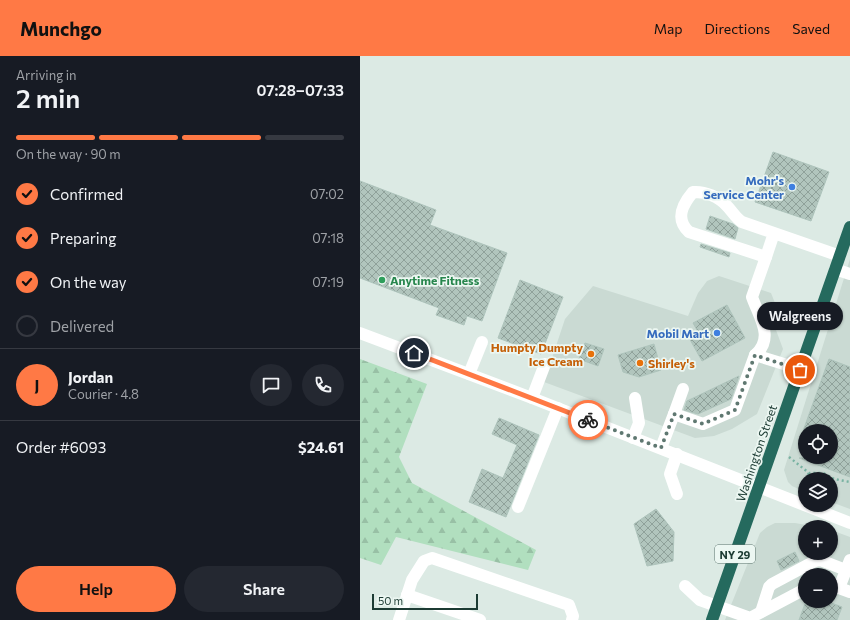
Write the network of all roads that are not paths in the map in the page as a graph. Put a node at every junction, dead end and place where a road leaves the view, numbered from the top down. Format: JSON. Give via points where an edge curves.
{"nodes":[{"id":1,"x":850,"y":227,"type":"edge"},
{"id":2,"x":774,"y":233,"type":"junction"},
{"id":3,"x":840,"y":256,"type":"junction"},
{"id":4,"x":766,"y":257,"type":"junction"},
{"id":5,"x":835,"y":269,"type":"junction"},
{"id":6,"x":850,"y":274,"type":"edge"},
{"id":7,"x":360,"y":333,"type":"edge"},
{"id":8,"x":482,"y":342,"type":"dead end"},
{"id":9,"x":755,"y":355,"type":"junction"},
{"id":10,"x":545,"y":364,"type":"dead end"},
{"id":11,"x":800,"y":370,"type":"junction"},
{"id":12,"x":469,"y":374,"type":"junction"},
{"id":13,"x":683,"y":389,"type":"dead end"},
{"id":14,"x":532,"y":398,"type":"junction"},
{"id":15,"x":634,"y":398,"type":"dead end"},
{"id":16,"x":558,"y":408,"type":"junction"},
{"id":17,"x":674,"y":414,"type":"junction"},
{"id":18,"x":633,"y":438,"type":"junction"},
{"id":19,"x":661,"y":448,"type":"junction"},
{"id":20,"x":677,"y":454,"type":"junction"},
{"id":21,"x":758,"y":488,"type":"junction"},
{"id":22,"x":677,"y":494,"type":"dead end"},
{"id":23,"x":518,"y":507,"type":"dead end"},
{"id":24,"x":850,"y":523,"type":"edge"},
{"id":25,"x":848,"y":565,"type":"edge"},
{"id":26,"x":685,"y":586,"type":"dead end"},
{"id":27,"x":840,"y":588,"type":"edge"},
{"id":28,"x":798,"y":593,"type":"edge"},
{"id":29,"x":407,"y":595,"type":"junction"},
{"id":30,"x":717,"y":606,"type":"junction"},
{"id":31,"x":761,"y":612,"type":"junction"},
{"id":32,"x":399,"y":620,"type":"edge"},
{"id":33,"x":480,"y":620,"type":"edge"},
{"id":34,"x":572,"y":620,"type":"edge"},
{"id":35,"x":712,"y":620,"type":"edge"}],
"edges":[{"from":1,"to":3,"type":"highway","name":"Washington Street","number":"NY 29"},
{"from":2,"to":3,"type":"street"},
{"from":2,"to":4,"type":"street"},
{"from":2,"to":4,"type":"street","via":[[738,220],[722,200],[709,195],[693,192],[684,205],[682,226],[689,232]]},
{"from":3,"to":5,"type":"highway","name":"Washington Street","number":"NY 29"},
{"from":4,"to":9,"type":"street","via":[[752,297],[766,334],[764,345]]},
{"from":5,"to":6,"type":"street"},
{"from":5,"to":11,"type":"highway","name":"Washington Street","number":"NY 29"},
{"from":7,"to":12,"type":"street"},
{"from":8,"to":12,"type":"street"},
{"from":9,"to":11,"type":"street"},
{"from":9,"to":17,"type":"street","via":[[735,410],[703,424]]},
{"from":10,"to":14,"type":"street"},
{"from":11,"to":21,"type":"highway","name":"Washington Street","number":"NY 29"},
{"from":12,"to":14,"type":"street"},
{"from":13,"to":17,"type":"street"},
{"from":14,"to":16,"type":"street"},
{"from":15,"to":18,"type":"street","via":[[639,423]]},
{"from":16,"to":18,"type":"street"},
{"from":16,"to":23,"type":"street"},
{"from":17,"to":19,"type":"street"},
{"from":18,"to":19,"type":"street"},
{"from":19,"to":20,"type":"street"},
{"from":20,"to":21,"type":"street"},
{"from":20,"to":22,"type":"street","via":[[670,474]]},
{"from":21,"to":24,"type":"street"},
{"from":21,"to":30,"type":"highway","name":"Washington Street","number":"NY 29"},
{"from":25,"to":27,"type":"street"},
{"from":25,"to":31,"type":"street","via":[[815,561],[772,584]]},
{"from":26,"to":30,"type":"street","via":[[700,600]]},
{"from":28,"to":31,"type":"street"},
{"from":29,"to":32,"type":"street"},
{"from":29,"to":33,"type":"street"},
{"from":29,"to":34,"type":"street","via":[[412,580],[424,561],[432,558],[569,605]]},
{"from":30,"to":31,"type":"street","via":[[750,618]]},
{"from":30,"to":35,"type":"highway","name":"Washington Street","number":"NY 29"}]}
